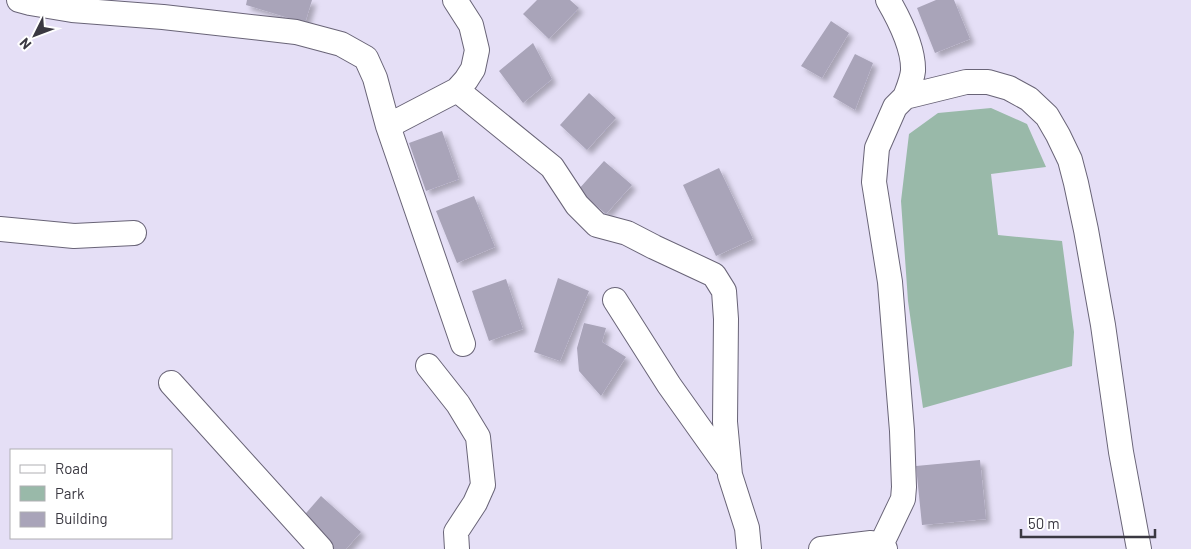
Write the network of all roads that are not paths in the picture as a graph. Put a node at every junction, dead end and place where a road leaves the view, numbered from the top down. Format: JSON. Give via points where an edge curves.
{"nodes":[{"id":1,"x":19,"y":0,"type":"edge"},
{"id":2,"x":455,"y":0,"type":"edge"},
{"id":3,"x":888,"y":0,"type":"edge"},
{"id":4,"x":457,"y":90,"type":"junction"},
{"id":5,"x":905,"y":97,"type":"junction"},
{"id":6,"x":388,"y":126,"type":"junction"},
{"id":7,"x":0,"y":229,"type":"edge"},
{"id":8,"x":134,"y":233,"type":"dead end"},
{"id":9,"x":615,"y":300,"type":"dead end"},
{"id":10,"x":463,"y":344,"type":"dead end"},
{"id":11,"x":428,"y":366,"type":"dead end"},
{"id":12,"x":172,"y":383,"type":"dead end"},
{"id":13,"x":729,"y":470,"type":"junction"},
{"id":14,"x":883,"y":547,"type":"edge"},
{"id":15,"x":321,"y":549,"type":"edge"},
{"id":16,"x":457,"y":549,"type":"edge"},
{"id":17,"x":749,"y":549,"type":"edge"},
{"id":18,"x":821,"y":549,"type":"edge"},
{"id":19,"x":1139,"y":549,"type":"edge"}],
"edges":[{"from":1,"to":6,"type":"street","via":[[72,10],[296,32],[341,44],[366,58]]},
{"from":2,"to":4,"type":"street","via":[[471,25],[477,50],[473,69]]},
{"from":3,"to":5,"type":"street","via":[[906,35],[912,58],[912,80]]},
{"from":4,"to":6,"type":"street"},
{"from":4,"to":13,"type":"street","via":[[552,167],[577,205],[597,225],[627,233],[714,274],[724,290],[725,422]]},
{"from":5,"to":14,"type":"street","via":[[895,106],[877,148],[874,182],[890,282],[904,488],[903,499]]},
{"from":5,"to":19,"type":"street","via":[[966,82],[988,82],[1009,88],[1029,99],[1047,116],[1058,135],[1070,160],[1086,230]]},
{"from":6,"to":10,"type":"street"},
{"from":7,"to":8,"type":"street","via":[[74,236]]},
{"from":9,"to":13,"type":"street"},
{"from":11,"to":16,"type":"street","via":[[458,404],[478,437],[483,485],[456,532]]},
{"from":12,"to":15,"type":"street"},
{"from":13,"to":17,"type":"street","via":[[747,528]]},
{"from":14,"to":18,"type":"street","via":[[871,543]]}]}
